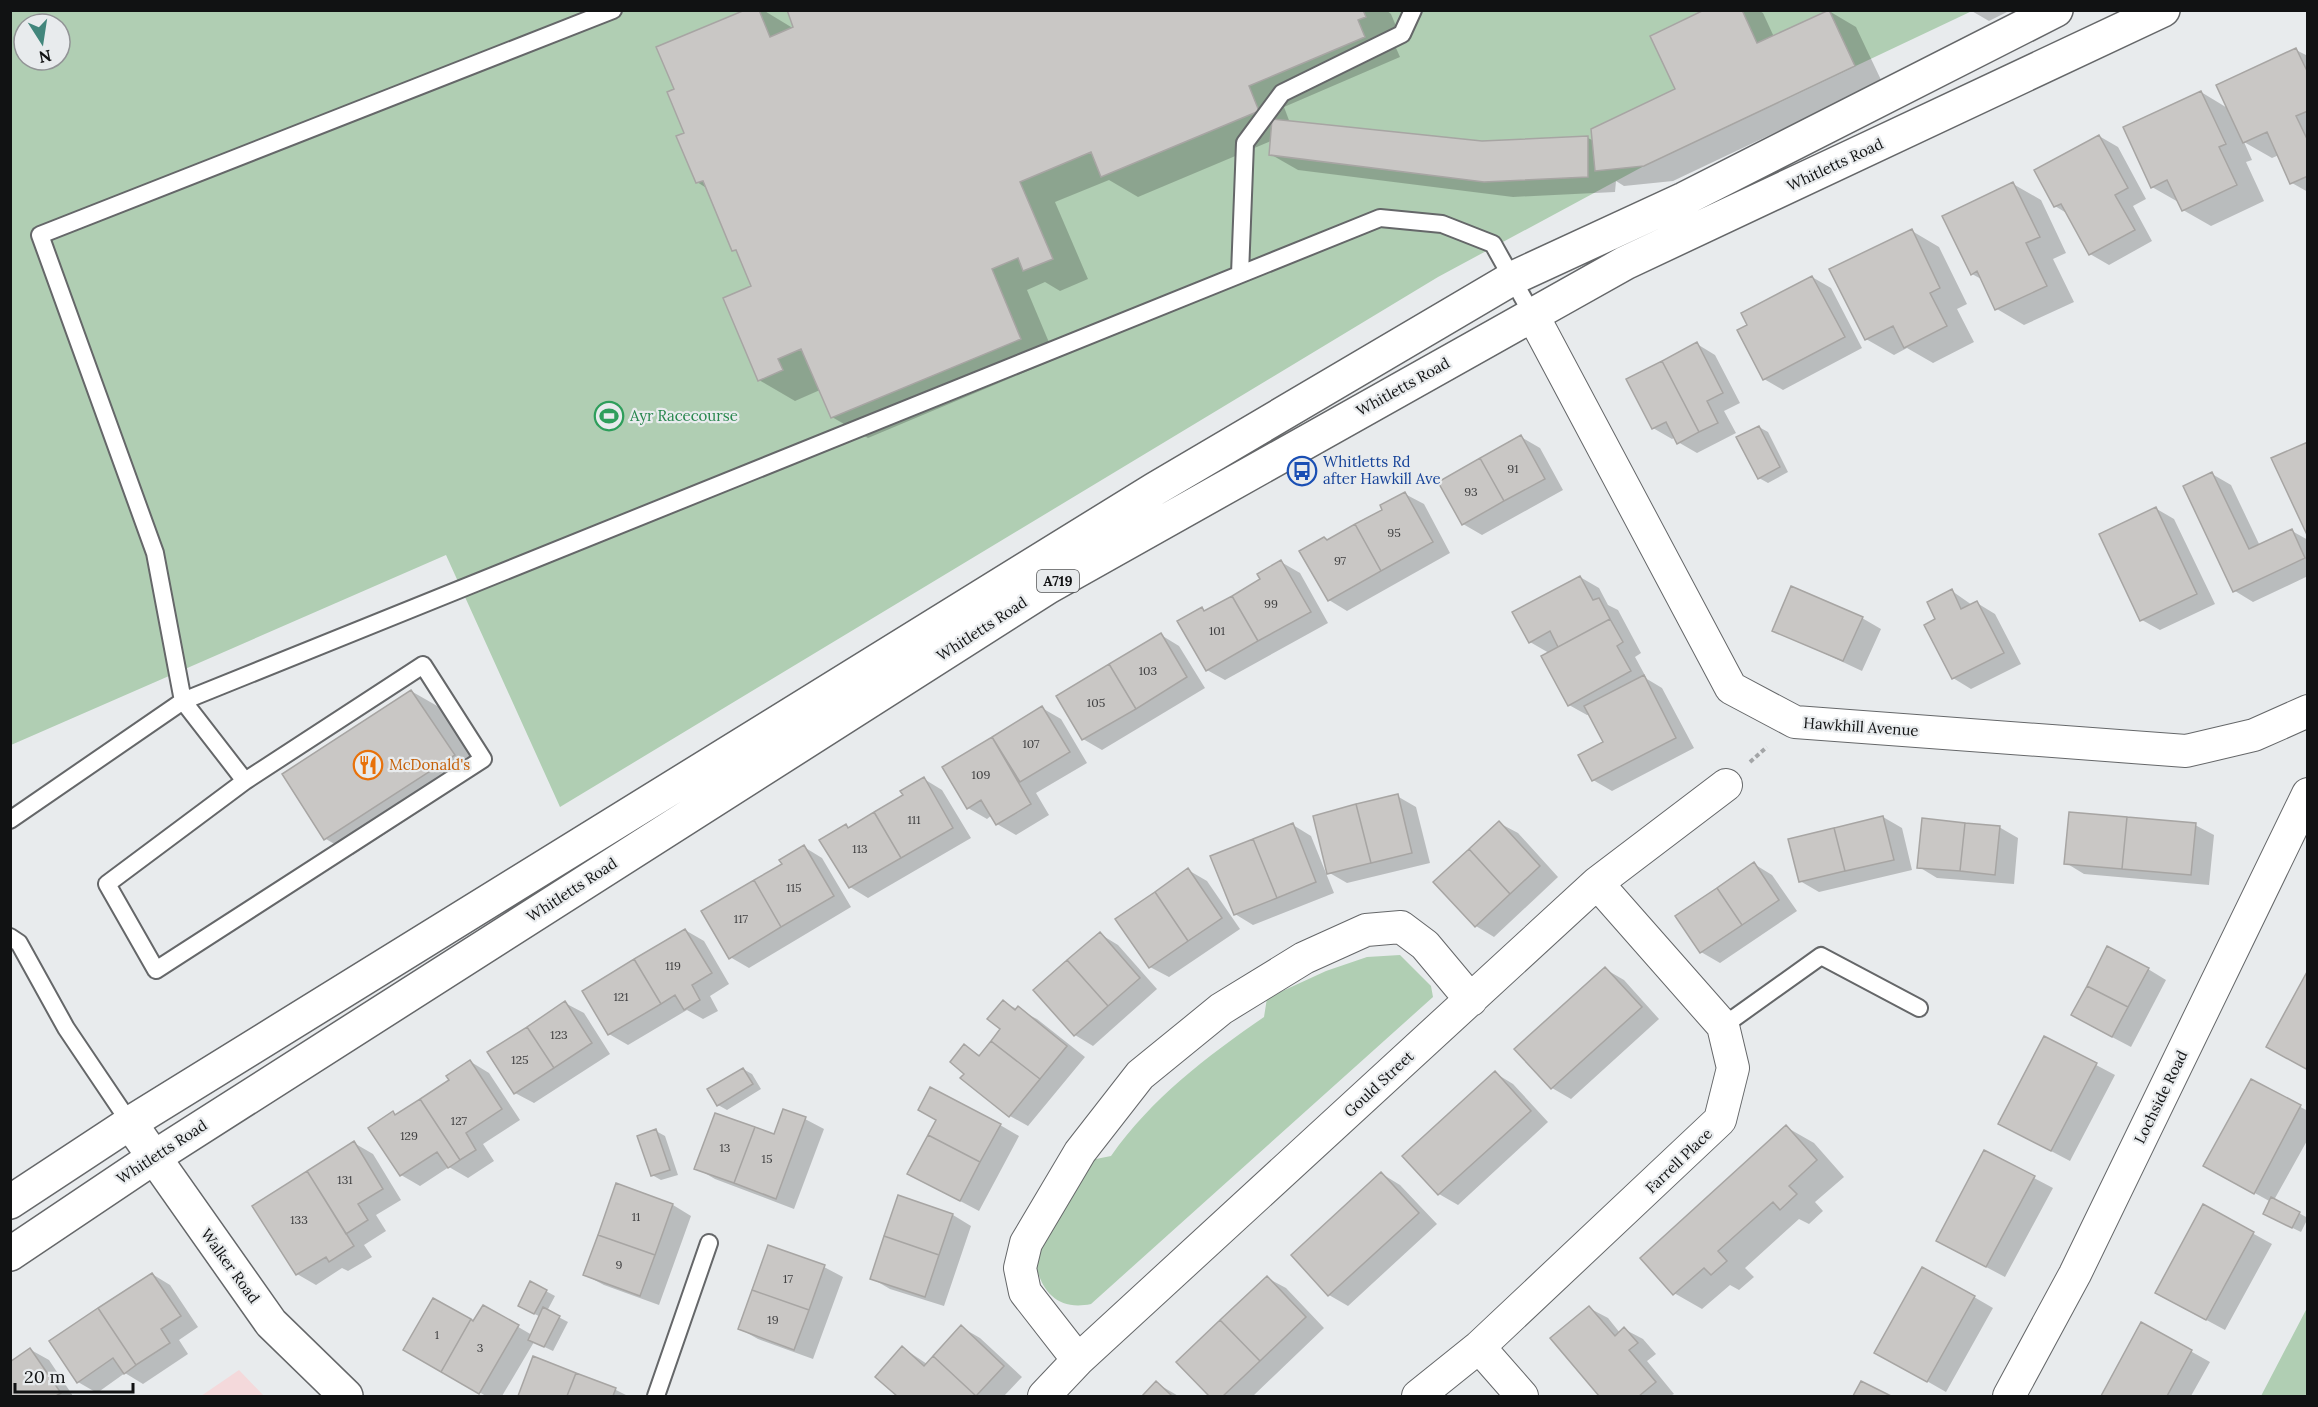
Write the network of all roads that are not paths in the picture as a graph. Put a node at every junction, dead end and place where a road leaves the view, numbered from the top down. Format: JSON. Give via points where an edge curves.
{"nodes":[{"id":1,"x":613,"y":10,"type":"edge"},
{"id":2,"x":1413,"y":10,"type":"edge"},
{"id":3,"x":2056,"y":10,"type":"edge"},
{"id":4,"x":2163,"y":10,"type":"edge"},
{"id":5,"x":1240,"y":274,"type":"junction"},
{"id":6,"x":1513,"y":278,"type":"junction"},
{"id":7,"x":1532,"y":314,"type":"junction"},
{"id":8,"x":183,"y":701,"type":"junction"},
{"id":9,"x":2307,"y":711,"type":"edge"},
{"id":10,"x":245,"y":781,"type":"junction"},
{"id":11,"x":1726,"y":785,"type":"road end"},
{"id":12,"x":2307,"y":794,"type":"edge"},
{"id":13,"x":10,"y":819,"type":"edge"},
{"id":14,"x":1597,"y":883,"type":"junction"},
{"id":15,"x":10,"y":937,"type":"edge"},
{"id":16,"x":1471,"y":1000,"type":"junction"},
{"id":17,"x":1919,"y":1008,"type":"dead end"},
{"id":18,"x":1723,"y":1026,"type":"junction"},
{"id":19,"x":130,"y":1123,"type":"junction"},
{"id":20,"x":153,"y":1158,"type":"junction"},
{"id":21,"x":10,"y":1202,"type":"edge"},
{"id":22,"x":709,"y":1243,"type":"dead end"},
{"id":23,"x":10,"y":1254,"type":"edge"},
{"id":24,"x":1479,"y":1347,"type":"junction"},
{"id":25,"x":1078,"y":1360,"type":"junction"},
{"id":26,"x":346,"y":1396,"type":"edge"},
{"id":27,"x":656,"y":1396,"type":"edge"},
{"id":28,"x":1044,"y":1396,"type":"edge"},
{"id":29,"x":1418,"y":1396,"type":"edge"},
{"id":30,"x":1522,"y":1396,"type":"edge"},
{"id":31,"x":2009,"y":1396,"type":"edge"}],
"edges":[{"from":1,"to":8,"type":"lane","via":[[40,234],[155,554]]},
{"from":2,"to":5,"type":"lane","via":[[1402,34],[1282,93],[1245,143]]},
{"from":3,"to":6,"type":"main road","name":"Whitletts Road","number":"A719","via":[[1684,199]]},
{"from":4,"to":7,"type":"main road","name":"Whitletts Road","number":"A719","via":[[1625,263]]},
{"from":5,"to":6,"type":"lane","via":[[1380,218],[1443,224],[1493,244]]},
{"from":5,"to":8,"type":"lane"},
{"from":6,"to":7,"type":"lane"},
{"from":6,"to":19,"type":"main road","name":"Whitletts Road","number":"A719","via":[[1155,489]]},
{"from":7,"to":9,"type":"street","name":"Hawkhill Avenue","via":[[1731,688],[1761,707],[1796,722],[2186,751],[2254,735]]},
{"from":7,"to":20,"type":"main road","name":"Whitletts Road","number":"A719","via":[[1048,587]]},
{"from":8,"to":10,"type":"lane"},
{"from":8,"to":13,"type":"lane"},
{"from":10,"to":10,"type":"lane","via":[[423,665],[483,759],[156,970],[107,884]]},
{"from":11,"to":14,"type":"street","name":"Gould Street"},
{"from":12,"to":31,"type":"street","name":"Lochside Road","via":[[2075,1274]]},
{"from":14,"to":16,"type":"street","name":"Gould Street"},
{"from":14,"to":18,"type":"street","name":"Farrell Place"},
{"from":15,"to":19,"type":"lane","via":[[19,943],[66,1028]]},
{"from":16,"to":25,"type":"street","name":"Gould Street"},
{"from":16,"to":25,"type":"street","via":[[1425,945],[1401,927],[1366,930],[1304,958],[1221,1009],[1140,1075],[1080,1152],[1026,1243],[1020,1268],[1025,1292]]},
{"from":17,"to":18,"type":"lane","via":[[1821,956]]},
{"from":18,"to":24,"type":"street","name":"Farrell Place","via":[[1733,1068],[1720,1120]]},
{"from":19,"to":20,"type":"main road","name":"Walker Road"},
{"from":19,"to":21,"type":"main road","name":"Whitletts Road","number":"A719"},
{"from":20,"to":23,"type":"main road","name":"Whitletts Road","number":"A719"},
{"from":20,"to":26,"type":"main road","name":"Walker Road","via":[[271,1323]]},
{"from":22,"to":27,"type":"lane"},
{"from":24,"to":29,"type":"street","name":"Farrell Place"},
{"from":24,"to":30,"type":"street"},
{"from":25,"to":28,"type":"street","name":"Gould Street"}]}
